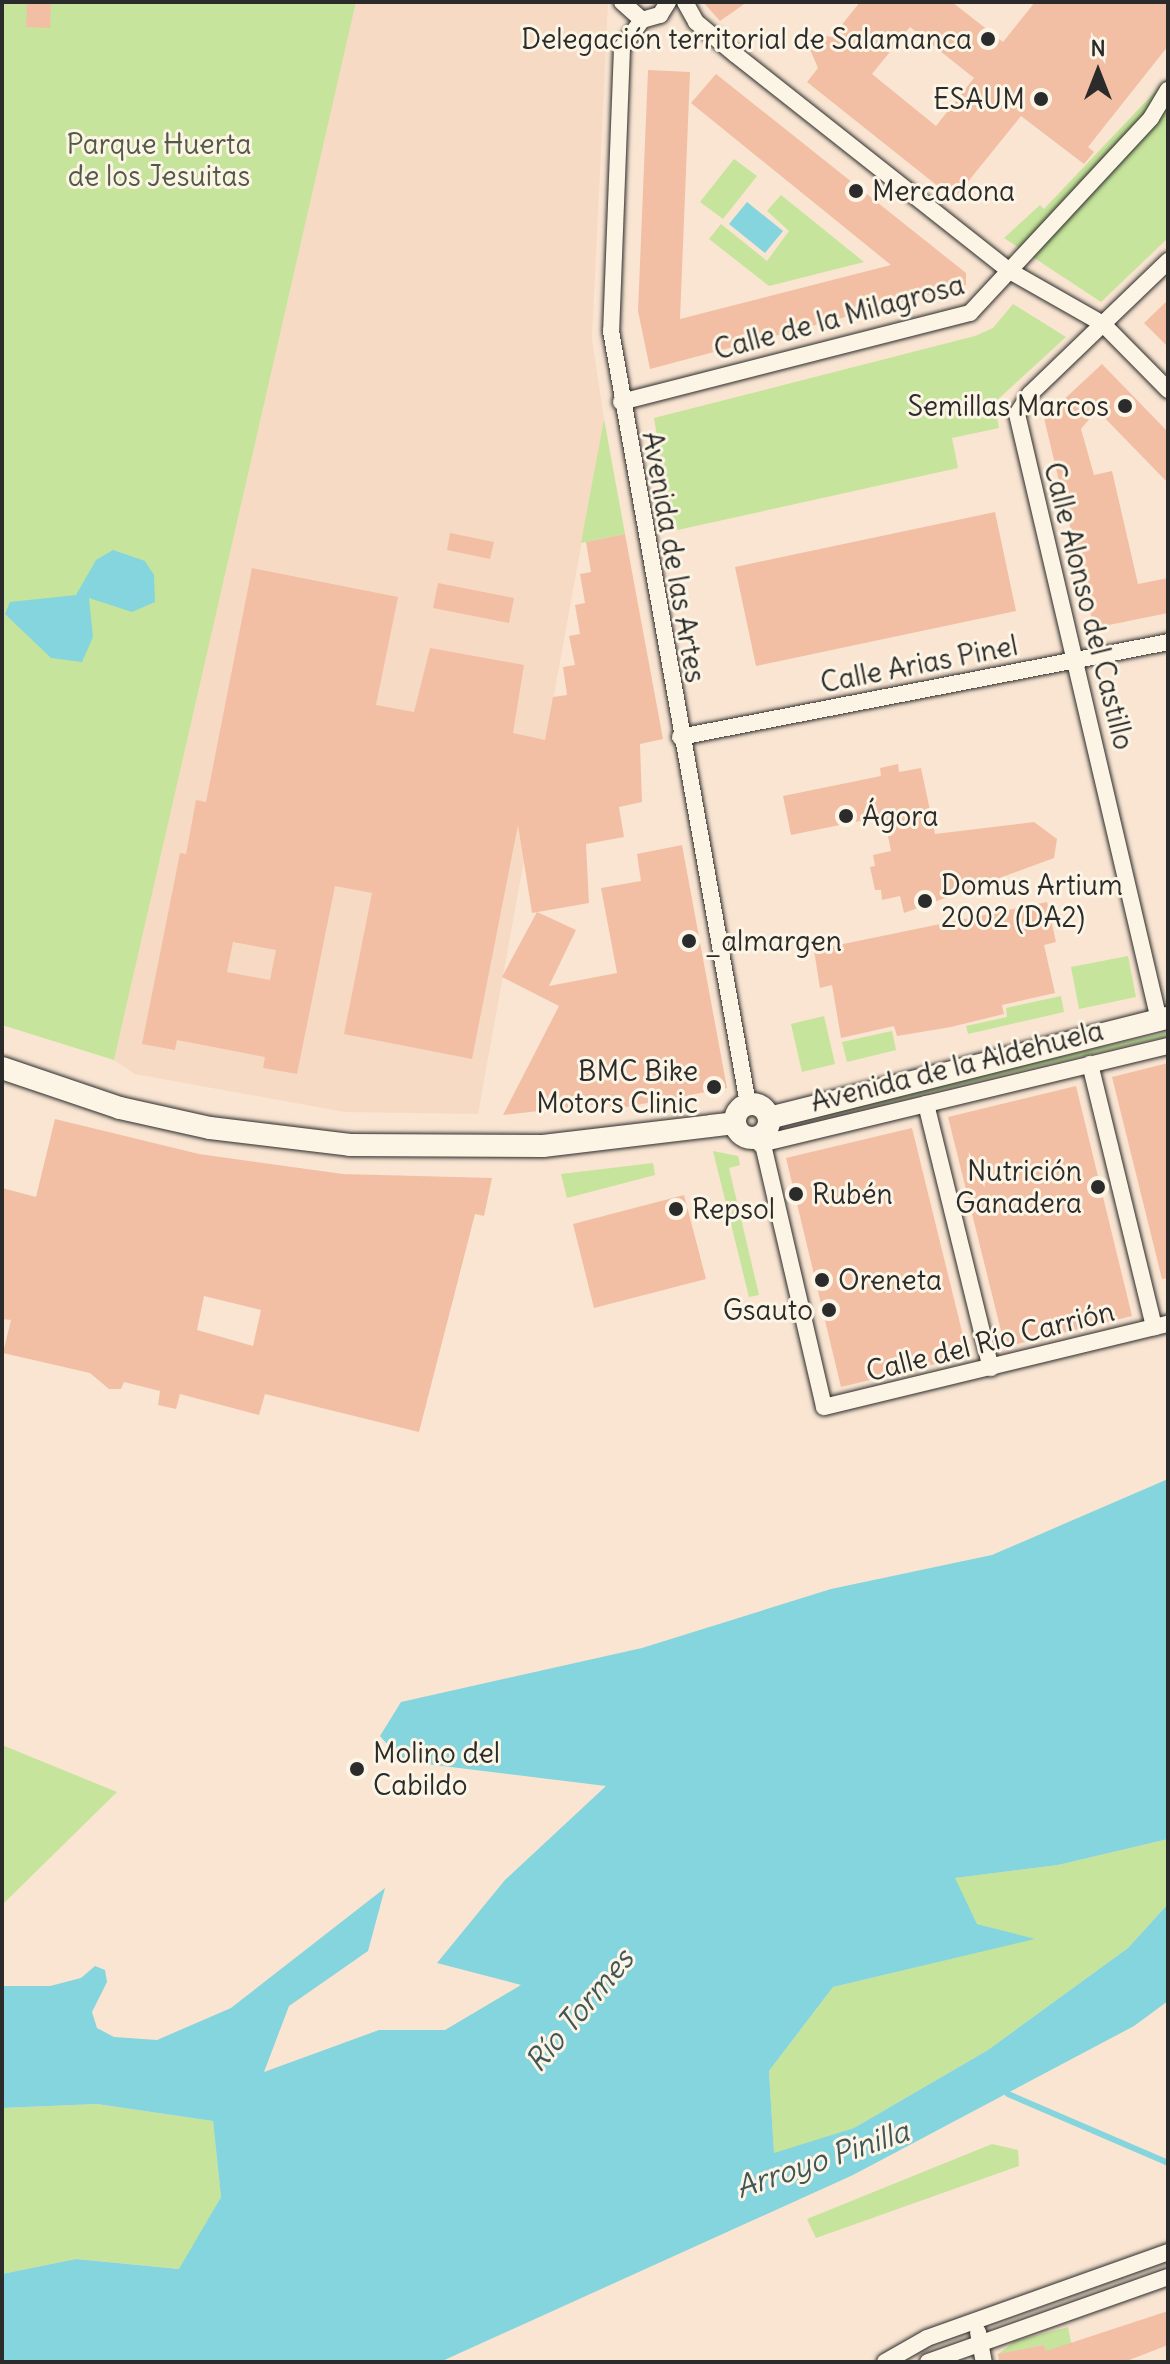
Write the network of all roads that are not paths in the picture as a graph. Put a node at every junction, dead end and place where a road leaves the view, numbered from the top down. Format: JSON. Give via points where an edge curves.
{"nodes":[{"id":1,"x":622,"y":2,"type":"edge"},
{"id":2,"x":686,"y":2,"type":"edge"},
{"id":3,"x":664,"y":8,"type":"edge"},
{"id":4,"x":642,"y":20,"type":"junction"},
{"id":5,"x":696,"y":22,"type":"junction"},
{"id":6,"x":1168,"y":90,"type":"edge"},
{"id":7,"x":1168,"y":261,"type":"edge"},
{"id":8,"x":1008,"y":270,"type":"junction"},
{"id":9,"x":1103,"y":324,"type":"junction"},
{"id":10,"x":1168,"y":390,"type":"edge"},
{"id":11,"x":621,"y":402,"type":"junction"},
{"id":12,"x":1168,"y":642,"type":"edge"},
{"id":13,"x":1077,"y":661,"type":"junction"},
{"id":14,"x":680,"y":737,"type":"junction"},
{"id":15,"x":1164,"y":1019,"type":"edge"},
{"id":16,"x":1168,"y":1046,"type":"edge"},
{"id":17,"x":1090,"y":1064,"type":"junction"},
{"id":18,"x":2,"y":1068,"type":"edge"},
{"id":19,"x":926,"y":1104,"type":"junction"},
{"id":20,"x":741,"y":1114,"type":"junction"},
{"id":21,"x":763,"y":1133,"type":"junction"},
{"id":22,"x":1161,"y":1326,"type":"edge"},
{"id":23,"x":991,"y":1368,"type":"junction"},
{"id":24,"x":1168,"y":2252,"type":"edge"},
{"id":25,"x":1168,"y":2277,"type":"edge"},
{"id":26,"x":976,"y":2319,"type":"junction"},
{"id":27,"x":979,"y":2340,"type":"junction"},
{"id":28,"x":885,"y":2362,"type":"edge"},
{"id":29,"x":928,"y":2362,"type":"edge"},
{"id":30,"x":984,"y":2362,"type":"edge"}],
"edges":[{"from":1,"to":4,"type":"street"},
{"from":2,"to":5,"type":"street"},
{"from":3,"to":4,"type":"street"},
{"from":3,"to":5,"type":"street"},
{"from":4,"to":11,"type":"street","name":"Avenida de las Artes","via":[[622,48],[611,331]]},
{"from":5,"to":8,"type":"street"},
{"from":6,"to":8,"type":"street","name":"Calle de la Milagrosa","via":[[1151,118]]},
{"from":7,"to":9,"type":"street","name":"Calle Alonso del Castillo"},
{"from":8,"to":9,"type":"street"},
{"from":8,"to":11,"type":"street","name":"Calle de la Milagrosa","via":[[970,313]]},
{"from":9,"to":10,"type":"street"},
{"from":9,"to":13,"type":"street","name":"Calle Alonso del Castillo","via":[[1030,394],[1017,414]]},
{"from":11,"to":14,"type":"street","name":"Avenida de las Artes"},
{"from":12,"to":13,"type":"street","name":"Calle Arias Pinel"},
{"from":13,"to":14,"type":"street","name":"Calle Arias Pinel"},
{"from":13,"to":15,"type":"street","name":"Calle Alonso del Castillo"},
{"from":14,"to":20,"type":"street","name":"Avenida de las Artes"},
{"from":15,"to":21,"type":"main road","name":"Avenida de la Aldehuela"},
{"from":16,"to":17,"type":"street","name":"Avenida de la Aldehuela"},
{"from":17,"to":19,"type":"street","name":"Avenida de la Aldehuela"},
{"from":17,"to":22,"type":"street"},
{"from":18,"to":20,"type":"main road","via":[[135,1111],[339,1144],[543,1146]]},
{"from":19,"to":21,"type":"street","name":"Avenida de la Aldehuela"},
{"from":19,"to":23,"type":"street"},
{"from":20,"to":21,"type":"main road","via":[[743,1136]]},
{"from":20,"to":21,"type":"main road","via":[[760,1105]]},
{"from":21,"to":23,"type":"street","name":"Calle del Río Carrión","via":[[824,1407]]},
{"from":22,"to":23,"type":"street","name":"Calle del Río Carrión"},
{"from":24,"to":26,"type":"street"},
{"from":25,"to":27,"type":"street"},
{"from":26,"to":27,"type":"street"},
{"from":26,"to":28,"type":"street"},
{"from":27,"to":29,"type":"street"},
{"from":27,"to":30,"type":"street"}]}
